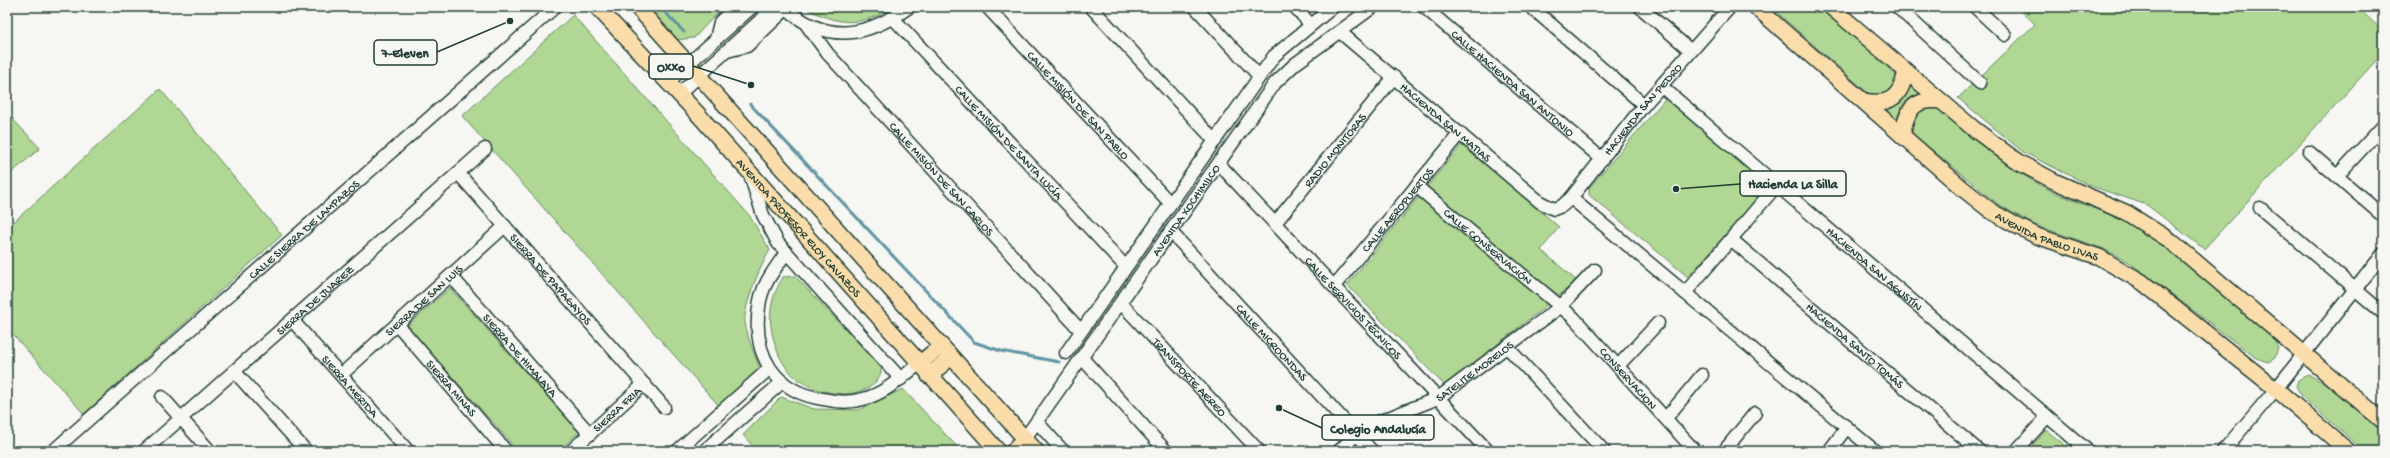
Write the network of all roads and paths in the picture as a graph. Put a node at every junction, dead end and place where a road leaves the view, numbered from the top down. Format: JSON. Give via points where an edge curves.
{"nodes":[{"id":1,"x":555,"y":7,"type":"edge"},
{"id":2,"x":597,"y":7,"type":"edge"},
{"id":3,"x":636,"y":7,"type":"edge"},
{"id":4,"x":736,"y":7,"type":"edge"},
{"id":5,"x":752,"y":7,"type":"edge"},
{"id":6,"x":909,"y":7,"type":"edge"},
{"id":7,"x":987,"y":7,"type":"edge"},
{"id":8,"x":1091,"y":7,"type":"edge"},
{"id":9,"x":1195,"y":7,"type":"edge"},
{"id":10,"x":1295,"y":7,"type":"edge"},
{"id":11,"x":1333,"y":7,"type":"edge"},
{"id":12,"x":1373,"y":7,"type":"edge"},
{"id":13,"x":1424,"y":7,"type":"edge"},
{"id":14,"x":1531,"y":7,"type":"edge"},
{"id":15,"x":1640,"y":7,"type":"edge"},
{"id":16,"x":1730,"y":7,"type":"edge"},
{"id":17,"x":1756,"y":7,"type":"edge"},
{"id":18,"x":1831,"y":7,"type":"edge"},
{"id":19,"x":1897,"y":7,"type":"edge"},
{"id":20,"x":1975,"y":7,"type":"edge"},
{"id":21,"x":781,"y":8,"type":"edge"},
{"id":22,"x":893,"y":18,"type":"junction"},
{"id":23,"x":806,"y":24,"type":"junction"},
{"id":24,"x":1310,"y":24,"type":"junction"},
{"id":25,"x":1340,"y":32,"type":"junction"},
{"id":26,"x":2005,"y":35,"type":"dead end"},
{"id":27,"x":716,"y":39,"type":"junction"},
{"id":28,"x":1690,"y":50,"type":"junction"},
{"id":29,"x":693,"y":71,"type":"junction"},
{"id":30,"x":1906,"y":71,"type":"junction"},
{"id":31,"x":1259,"y":76,"type":"junction"},
{"id":32,"x":1394,"y":77,"type":"junction"},
{"id":33,"x":668,"y":82,"type":"junction"},
{"id":34,"x":1980,"y":83,"type":"dead end"},
{"id":35,"x":1661,"y":86,"type":"junction"},
{"id":36,"x":679,"y":94,"type":"junction"},
{"id":37,"x":1864,"y":101,"type":"junction"},
{"id":38,"x":1941,"y":101,"type":"junction"},
{"id":39,"x":1644,"y":105,"type":"junction"},
{"id":40,"x":2383,"y":126,"type":"edge"},
{"id":41,"x":1460,"y":133,"type":"junction"},
{"id":42,"x":1902,"y":135,"type":"junction"},
{"id":43,"x":1215,"y":141,"type":"junction"},
{"id":44,"x":485,"y":149,"type":"dead end"},
{"id":45,"x":2309,"y":152,"type":"dead end"},
{"id":46,"x":1602,"y":159,"type":"junction"},
{"id":47,"x":1219,"y":164,"type":"junction"},
{"id":48,"x":749,"y":172,"type":"junction"},
{"id":49,"x":458,"y":173,"type":"junction"},
{"id":50,"x":2337,"y":176,"type":"junction"},
{"id":51,"x":1777,"y":185,"type":"junction"},
{"id":52,"x":1416,"y":186,"type":"junction"},
{"id":53,"x":1571,"y":198,"type":"junction"},
{"id":54,"x":1170,"y":204,"type":"junction"},
{"id":55,"x":2260,"y":208,"type":"dead end"},
{"id":56,"x":1554,"y":209,"type":"joint"},
{"id":57,"x":2383,"y":216,"type":"edge"},
{"id":58,"x":1276,"y":222,"type":"junction"},
{"id":59,"x":505,"y":226,"type":"junction"},
{"id":60,"x":1172,"y":232,"type":"junction"},
{"id":61,"x":1732,"y":240,"type":"junction"},
{"id":62,"x":786,"y":253,"type":"junction"},
{"id":63,"x":2383,"y":254,"type":"edge"},
{"id":64,"x":1125,"y":266,"type":"junction"},
{"id":65,"x":1595,"y":270,"type":"dead end"},
{"id":66,"x":451,"y":276,"type":"junction"},
{"id":67,"x":1335,"y":285,"type":"junction"},
{"id":68,"x":2355,"y":289,"type":"junction"},
{"id":69,"x":1685,"y":293,"type":"junction"},
{"id":70,"x":1121,"y":302,"type":"junction"},
{"id":71,"x":1560,"y":307,"type":"junction"},
{"id":72,"x":2383,"y":313,"type":"edge"},
{"id":73,"x":292,"y":320,"type":"junction"},
{"id":74,"x":1658,"y":323,"type":"dead end"},
{"id":75,"x":397,"y":324,"type":"junction"},
{"id":76,"x":1081,"y":331,"type":"junction"},
{"id":77,"x":941,"y":346,"type":"junction"},
{"id":78,"x":1508,"y":348,"type":"junction"},
{"id":79,"x":1066,"y":353,"type":"dead end"},
{"id":80,"x":2304,"y":354,"type":"junction"},
{"id":81,"x":952,"y":357,"type":"junction"},
{"id":82,"x":1082,"y":358,"type":"junction"},
{"id":83,"x":919,"y":364,"type":"junction"},
{"id":84,"x":1618,"y":366,"type":"junction"},
{"id":85,"x":769,"y":368,"type":"junction"},
{"id":86,"x":234,"y":371,"type":"junction"},
{"id":87,"x":342,"y":374,"type":"junction"},
{"id":88,"x":1702,"y":375,"type":"dead end"},
{"id":89,"x":929,"y":376,"type":"junction"},
{"id":90,"x":900,"y":379,"type":"junction"},
{"id":91,"x":781,"y":383,"type":"junction"},
{"id":92,"x":644,"y":384,"type":"junction"},
{"id":93,"x":2276,"y":389,"type":"junction"},
{"id":94,"x":162,"y":397,"type":"dead end"},
{"id":95,"x":1438,"y":398,"type":"junction"},
{"id":96,"x":664,"y":407,"type":"dead end"},
{"id":97,"x":1755,"y":413,"type":"dead end"},
{"id":98,"x":180,"y":417,"type":"junction"},
{"id":99,"x":2047,"y":417,"type":"junction"},
{"id":100,"x":1666,"y":418,"type":"junction"},
{"id":101,"x":2383,"y":421,"type":"edge"},
{"id":102,"x":1037,"y":422,"type":"junction"},
{"id":103,"x":1847,"y":427,"type":"junction"},
{"id":104,"x":590,"y":434,"type":"junction"},
{"id":105,"x":1356,"y":435,"type":"junction"},
{"id":106,"x":1025,"y":438,"type":"junction"},
{"id":107,"x":2228,"y":449,"type":"edge"},
{"id":108,"x":53,"y":451,"type":"edge"},
{"id":109,"x":144,"y":451,"type":"edge"},
{"id":110,"x":210,"y":451,"type":"edge"},
{"id":111,"x":306,"y":451,"type":"edge"},
{"id":112,"x":408,"y":451,"type":"edge"},
{"id":113,"x":506,"y":451,"type":"edge"},
{"id":114,"x":572,"y":451,"type":"edge"},
{"id":115,"x":678,"y":451,"type":"edge"},
{"id":116,"x":704,"y":451,"type":"edge"},
{"id":117,"x":998,"y":451,"type":"edge"},
{"id":118,"x":1013,"y":451,"type":"edge"},
{"id":119,"x":1036,"y":451,"type":"edge"},
{"id":120,"x":1063,"y":451,"type":"edge"},
{"id":121,"x":1166,"y":451,"type":"edge"},
{"id":122,"x":1259,"y":451,"type":"edge"},
{"id":123,"x":1339,"y":451,"type":"edge"},
{"id":124,"x":1372,"y":451,"type":"edge"},
{"id":125,"x":1488,"y":451,"type":"edge"},
{"id":126,"x":1604,"y":451,"type":"edge"},
{"id":127,"x":1695,"y":451,"type":"edge"},
{"id":128,"x":1724,"y":451,"type":"edge"},
{"id":129,"x":1829,"y":451,"type":"edge"},
{"id":130,"x":1875,"y":451,"type":"edge"},
{"id":131,"x":1979,"y":451,"type":"edge"},
{"id":132,"x":2016,"y":451,"type":"edge"},
{"id":133,"x":2088,"y":451,"type":"edge"},
{"id":134,"x":2348,"y":451,"type":"edge"}],
"edges":[{"from":1,"to":108,"type":"street","name":"CALLE SIERRA DE LAMPAZOS"},
{"from":2,"to":33,"type":"main road","name":"AVENIDA PROFESOR ELOY CAVAZOS"},
{"from":3,"to":29,"type":"main road"},
{"from":4,"to":27,"type":"street","via":[[720,22]]},
{"from":5,"to":27,"type":"street"},
{"from":6,"to":22,"type":"street"},
{"from":7,"to":54,"type":"street","name":"CALLE MISIÓN DE SAN PABLO"},
{"from":8,"to":43,"type":"street"},
{"from":9,"to":31,"type":"street"},
{"from":10,"to":24,"type":"street"},
{"from":11,"to":24,"type":"street"},
{"from":12,"to":25,"type":"street","name":"AVENIDA XOCHIMILCO"},
{"from":13,"to":46,"type":"street","name":"CALLE HACIENDA SAN ANTONIO"},
{"from":14,"to":39,"type":"street"},
{"from":15,"to":28,"type":"street"},
{"from":16,"to":28,"type":"street","name":"HACIENDA SAN PEDRO"},
{"from":17,"to":37,"type":"main road","name":"AVENIDA PABLO LIVAS"},
{"from":18,"to":30,"type":"main road"},
{"from":19,"to":34,"type":"street"},
{"from":20,"to":26,"type":"street"},
{"from":21,"to":23,"type":"street"},
{"from":21,"to":29,"type":"street","via":[[746,46],[726,51]]},
{"from":22,"to":23,"type":"street","via":[[853,32],[824,31]]},
{"from":22,"to":64,"type":"street","name":"CALLE MISIÓN DE SANTA LUCÍA"},
{"from":23,"to":76,"type":"street","name":"CALLE MISIÓN DE SAN CARLOS","via":[[828,54]]},
{"from":24,"to":31,"type":"street","via":[[1279,50]]},
{"from":25,"to":32,"type":"street","name":"HACIENDA SAN MATIAS"},
{"from":25,"to":47,"type":"street","name":"AVENIDA XOCHIMILCO","via":[[1281,76]]},
{"from":27,"to":29,"type":"street"},
{"from":28,"to":35,"type":"street","name":"HACIENDA SAN PEDRO"},
{"from":29,"to":33,"type":"street"},
{"from":29,"to":36,"type":"street"},
{"from":29,"to":77,"type":"main road"},
{"from":30,"to":37,"type":"main road","via":[[1900,90],[1892,99],[1880,104]]},
{"from":30,"to":38,"type":"main road"},
{"from":31,"to":43,"type":"street"},
{"from":32,"to":41,"type":"street","name":"HACIENDA SAN MATIAS"},
{"from":32,"to":58,"type":"street","name":"RADIO MONITORAS"},
{"from":33,"to":36,"type":"main road","name":"AVENIDA PROFESOR ELOY CAVAZOS"},
{"from":35,"to":39,"type":"street","name":"HACIENDA SAN PEDRO"},
{"from":35,"to":51,"type":"street","name":"HACIENDA SAN AGUSTÍN"},
{"from":36,"to":48,"type":"main road","name":"AVENIDA PROFESOR ELOY CAVAZOS"},
{"from":37,"to":42,"type":"main road","name":"AVENIDA PABLO LIVAS"},
{"from":38,"to":42,"type":"main road","via":[[1924,101],[1915,105],[1907,115]]},
{"from":38,"to":80,"type":"main road","via":[[2018,162],[2054,182],[2127,213],[2154,229],[2198,263]]},
{"from":39,"to":46,"type":"street","name":"HACIENDA SAN PEDRO"},
{"from":40,"to":50,"type":"street"},
{"from":41,"to":52,"type":"street","name":"CALLE AEROPUERTOS"},
{"from":41,"to":56,"type":"street","name":"HACIENDA SAN MATIAS","via":[[1540,202]]},
{"from":42,"to":93,"type":"main road","name":"AVENIDA PABLO LIVAS","via":[[1962,188],[1998,215],[2037,236],[2112,263],[2142,282]]},
{"from":43,"to":54,"type":"street"},
{"from":44,"to":49,"type":"street","name":"SIERRA DE JUAREZ"},
{"from":45,"to":50,"type":"street"},
{"from":46,"to":53,"type":"street","name":"HACIENDA SAN PEDRO"},
{"from":47,"to":58,"type":"street","name":"CALLE SERVICIOS TÉCNICOS"},
{"from":47,"to":60,"type":"street","name":"AVENIDA XOCHIMILCO"},
{"from":48,"to":62,"type":"street","via":[[763,215]]},
{"from":48,"to":83,"type":"main road","name":"AVENIDA PROFESOR ELOY CAVAZOS"},
{"from":49,"to":59,"type":"street","name":"SIERRA DE PAPAGAYOS"},
{"from":49,"to":73,"type":"street","name":"SIERRA DE JUAREZ"},
{"from":50,"to":57,"type":"street"},
{"from":51,"to":61,"type":"street"},
{"from":51,"to":99,"type":"street","name":"HACIENDA SAN AGUSTÍN"},
{"from":52,"to":67,"type":"street","name":"CALLE AEROPUERTOS"},
{"from":52,"to":71,"type":"street","name":"CALLE CONSERVACIÓN"},
{"from":53,"to":56,"type":"street","name":"HACIENDA SAN PEDRO"},
{"from":53,"to":69,"type":"street"},
{"from":54,"to":64,"type":"street"},
{"from":55,"to":68,"type":"street"},
{"from":58,"to":67,"type":"street","name":"CALLE SERVICIOS TÉCNICOS"},
{"from":59,"to":66,"type":"street","name":"SIERRA DE SAN LUIS"},
{"from":59,"to":92,"type":"street","name":"SIERRA DE PAPAGAYOS"},
{"from":60,"to":70,"type":"street","name":"AVENIDA XOCHIMILCO"},
{"from":60,"to":105,"type":"street","name":"CALLE MICROONDAS"},
{"from":61,"to":69,"type":"street"},
{"from":61,"to":131,"type":"street","name":"HACIENDA SANTO TOMÁS"},
{"from":62,"to":85,"type":"street","via":[[763,290],[759,306],[760,340]]},
{"from":62,"to":90,"type":"street"},
{"from":63,"to":68,"type":"street"},
{"from":64,"to":76,"type":"street"},
{"from":65,"to":71,"type":"street","name":"SATELITE MORELOS"},
{"from":66,"to":75,"type":"street","name":"SIERRA DE SAN LUIS"},
{"from":66,"to":104,"type":"street","name":"SIERRA DE HIMALAYA"},
{"from":67,"to":95,"type":"street","name":"CALLE SERVICIOS TÉCNICOS"},
{"from":68,"to":72,"type":"street"},
{"from":68,"to":80,"type":"street"},
{"from":69,"to":103,"type":"street"},
{"from":70,"to":82,"type":"street","name":"AVENIDA XOCHIMILCO"},
{"from":70,"to":122,"type":"street","name":"TRANSPORTE AEREO"},
{"from":71,"to":78,"type":"street","name":"SATELITE MORELOS"},
{"from":71,"to":84,"type":"street","name":"CONSERVACION","via":[[1574,317]]},
{"from":73,"to":86,"type":"street","name":"SIERRA DE JUAREZ"},
{"from":73,"to":87,"type":"street","name":"SIERRA MERIDA"},
{"from":74,"to":84,"type":"street"},
{"from":75,"to":87,"type":"street","name":"SIERRA DE SAN LUIS"},
{"from":75,"to":113,"type":"street","name":"SIERRA MINAS"},
{"from":76,"to":79,"type":"street"},
{"from":77,"to":81,"type":"main road"},
{"from":77,"to":83,"type":"main road"},
{"from":78,"to":95,"type":"street","name":"SATELITE MORELOS"},
{"from":78,"to":126,"type":"street"},
{"from":80,"to":93,"type":"street"},
{"from":80,"to":101,"type":"main road"},
{"from":81,"to":89,"type":"main road"},
{"from":81,"to":106,"type":"main road"},
{"from":82,"to":102,"type":"street","name":"AVENIDA XOCHIMILCO"},
{"from":82,"to":121,"type":"street"},
{"from":83,"to":89,"type":"main road","name":"AVENIDA PROFESOR ELOY CAVAZOS"},
{"from":83,"to":90,"type":"street"},
{"from":84,"to":100,"type":"street","name":"CONSERVACION"},
{"from":85,"to":91,"type":"street"},
{"from":85,"to":115,"type":"street"},
{"from":86,"to":98,"type":"street","name":"SIERRA DE JUAREZ"},
{"from":86,"to":111,"type":"street"},
{"from":87,"to":112,"type":"street","name":"SIERRA MERIDA"},
{"from":88,"to":100,"type":"street"},
{"from":89,"to":117,"type":"main road","name":"AVENIDA PROFESOR ELOY CAVAZOS"},
{"from":90,"to":91,"type":"street","via":[[879,392],[851,402],[806,396]]},
{"from":91,"to":116,"type":"street"},
{"from":92,"to":96,"type":"street","name":"SIERRA DE PAPAGAYOS"},
{"from":92,"to":104,"type":"street","name":"SIERRA FRIA"},
{"from":93,"to":107,"type":"street"},
{"from":93,"to":134,"type":"main road","name":"AVENIDA PABLO LIVAS"},
{"from":94,"to":98,"type":"street"},
{"from":95,"to":105,"type":"street","name":"SATELITE MORELOS","via":[[1381,420]]},
{"from":95,"to":125,"type":"street","name":"CALLE SERVICIOS TÉCNICOS"},
{"from":97,"to":128,"type":"street"},
{"from":98,"to":109,"type":"street","name":"SIERRA DE JUAREZ"},
{"from":98,"to":110,"type":"street"},
{"from":99,"to":132,"type":"street"},
{"from":99,"to":133,"type":"street","name":"HACIENDA SAN AGUSTÍN"},
{"from":100,"to":127,"type":"street","name":"CONSERVACION"},
{"from":102,"to":106,"type":"street","name":"AVENIDA XOCHIMILCO"},
{"from":102,"to":120,"type":"street"},
{"from":103,"to":129,"type":"street"},
{"from":103,"to":130,"type":"street"},
{"from":104,"to":114,"type":"street","name":"SIERRA FRIA"},
{"from":105,"to":123,"type":"street","name":"SATELITE MORELOS"},
{"from":105,"to":124,"type":"street","name":"CALLE MICROONDAS"},
{"from":106,"to":118,"type":"main road"},
{"from":106,"to":119,"type":"main road"}]}
